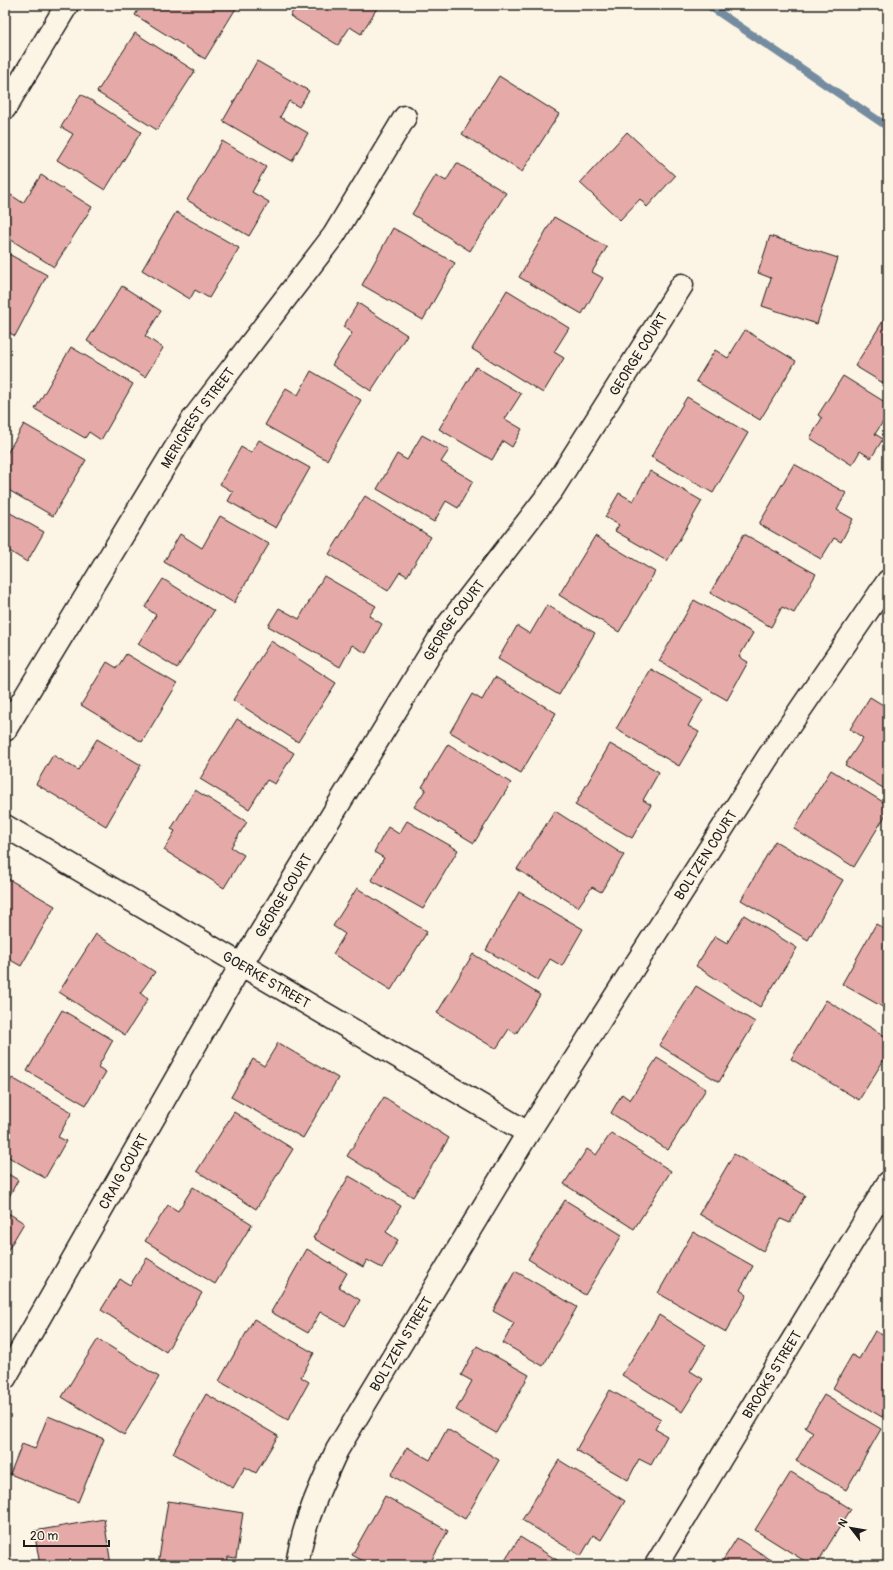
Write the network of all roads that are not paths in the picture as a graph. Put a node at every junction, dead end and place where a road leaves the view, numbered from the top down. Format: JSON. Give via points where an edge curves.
{"nodes":[{"id":1,"x":67,"y":5,"type":"edge"},
{"id":2,"x":5,"y":108,"type":"edge"},
{"id":3,"x":405,"y":117,"type":"dead end"},
{"id":4,"x":682,"y":285,"type":"dead end"},
{"id":5,"x":888,"y":581,"type":"edge"},
{"id":6,"x":5,"y":730,"type":"edge"},
{"id":7,"x":5,"y":826,"type":"edge"},
{"id":8,"x":241,"y":965,"type":"junction"},
{"id":9,"x":528,"y":1133,"type":"junction"},
{"id":10,"x":888,"y":1183,"type":"edge"},
{"id":11,"x":5,"y":1378,"type":"edge"},
{"id":12,"x":297,"y":1565,"type":"edge"},
{"id":13,"x":656,"y":1565,"type":"edge"}],
"edges":[{"from":1,"to":2,"type":"street"},
{"from":3,"to":6,"type":"street","name":"MERICREST STREET","via":[[334,235],[193,419]]},
{"from":4,"to":8,"type":"street","name":"GEORGE COURT","via":[[552,490],[447,626]]},
{"from":5,"to":9,"type":"street","name":"BOLTZEN COURT","via":[[768,757]]},
{"from":7,"to":8,"type":"street","name":"GOERKE STREET"},
{"from":8,"to":9,"type":"street","name":"GOERKE STREET"},
{"from":8,"to":11,"type":"street","name":"CRAIG COURT"},
{"from":9,"to":12,"type":"street","name":"BOLTZEN STREET","via":[[337,1450],[315,1498]]},
{"from":10,"to":13,"type":"street","name":"BROOKS STREET"}]}
